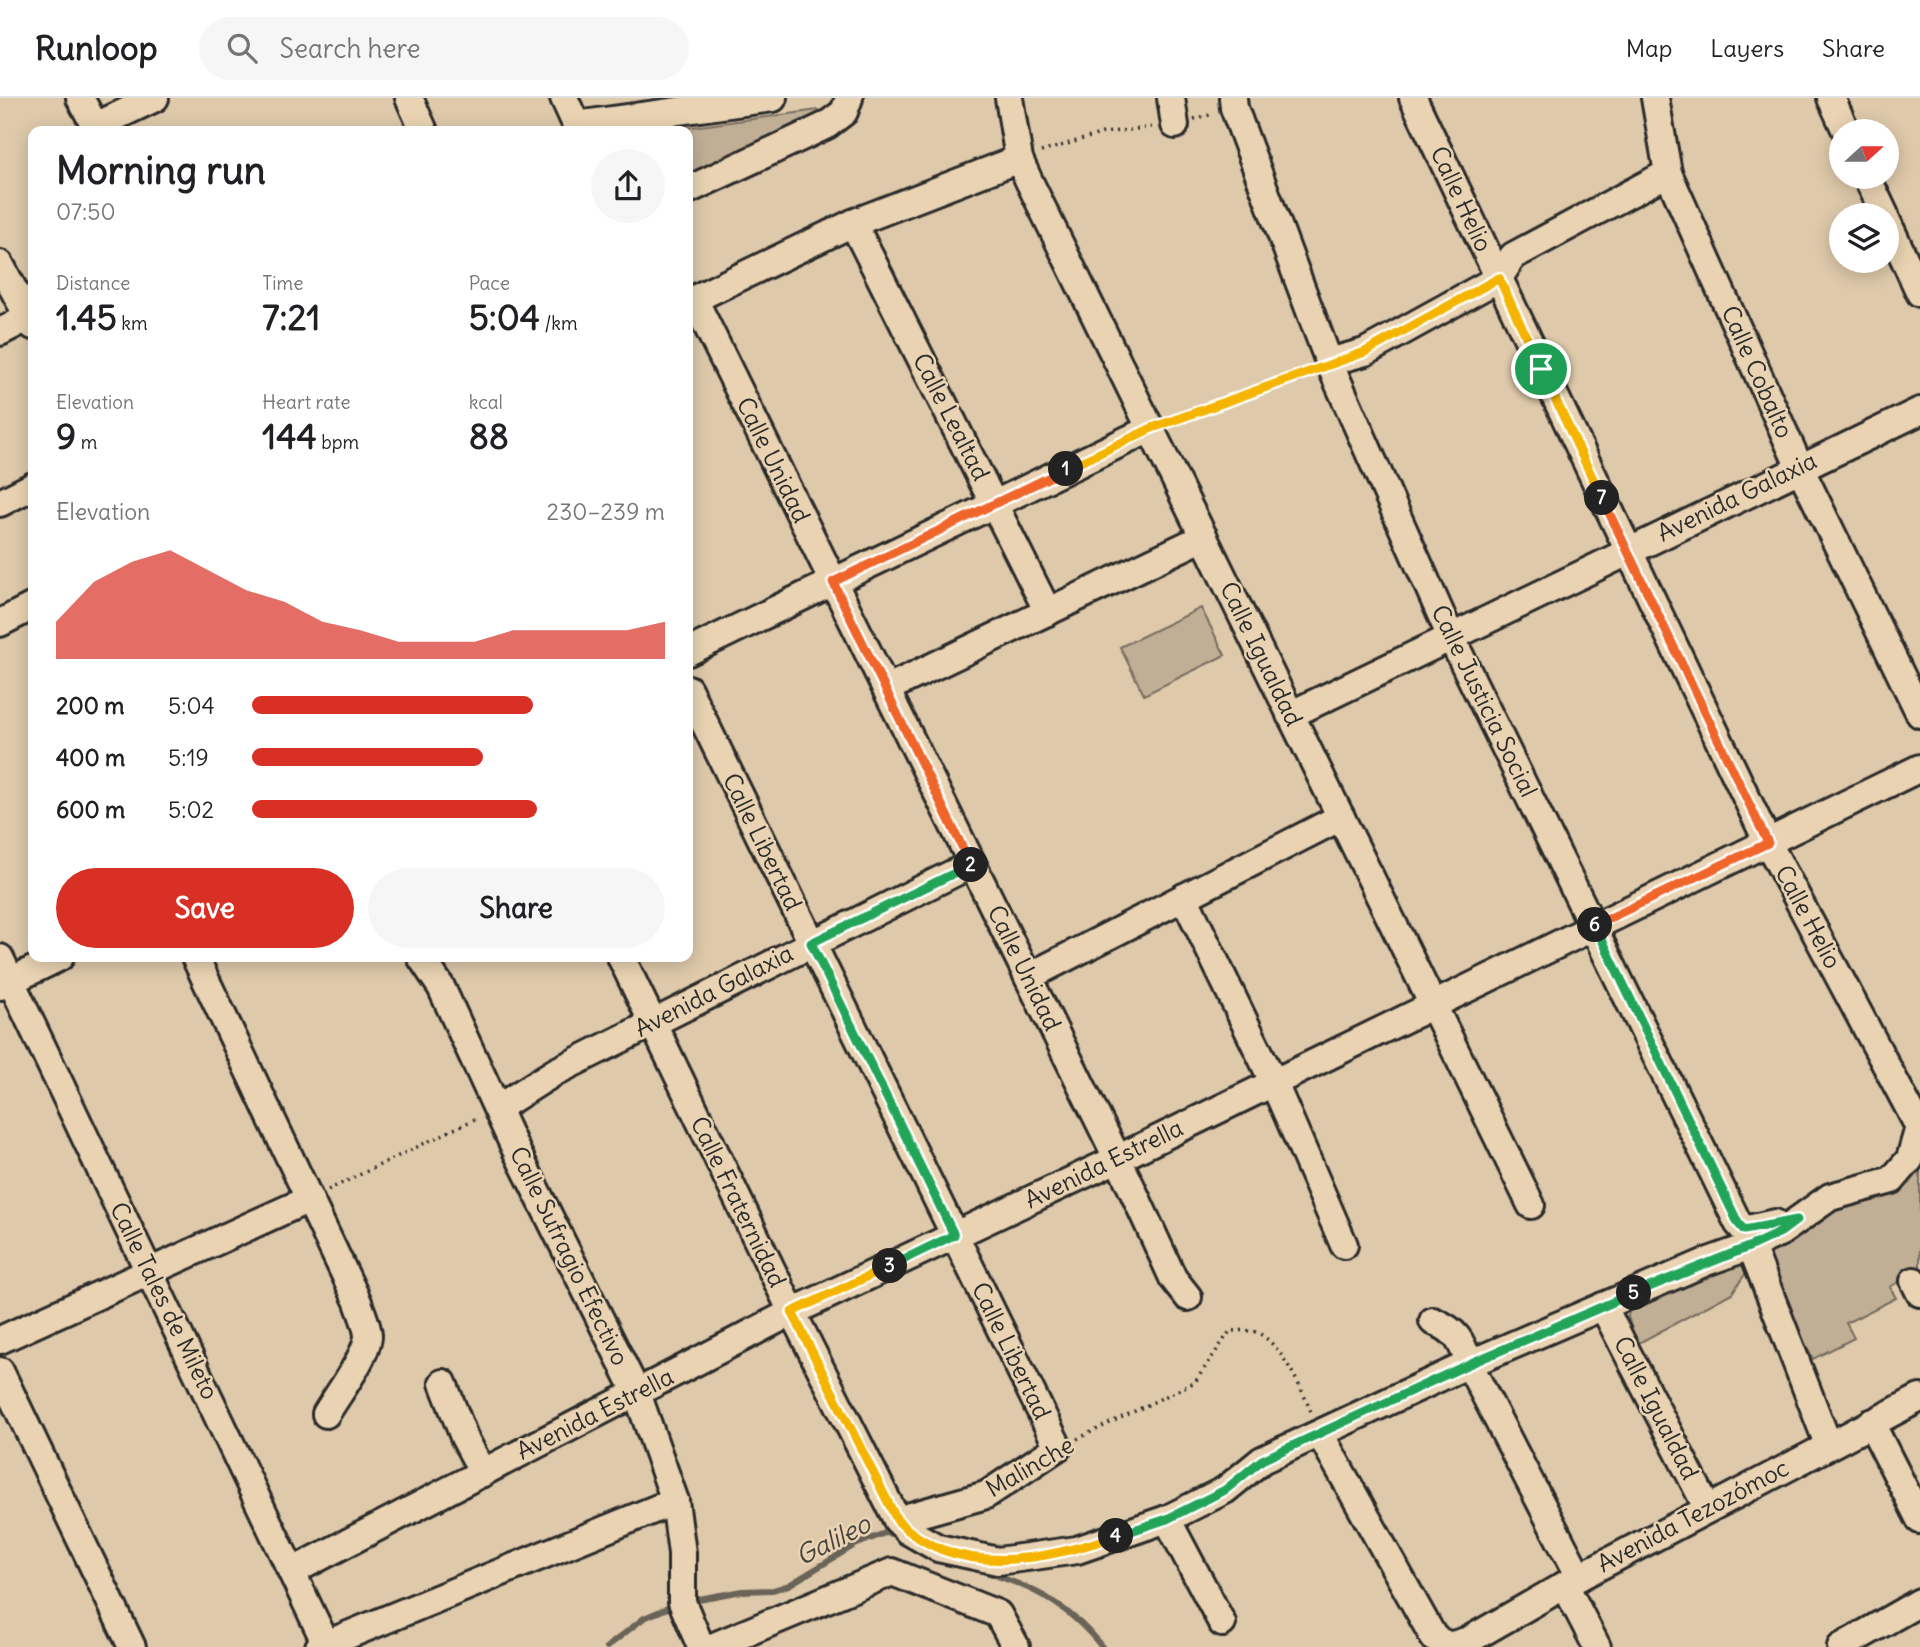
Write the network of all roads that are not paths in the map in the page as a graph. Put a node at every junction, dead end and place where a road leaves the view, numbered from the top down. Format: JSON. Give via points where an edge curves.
{"nodes":[{"id":1,"x":80,"y":98,"type":"edge"},
{"id":2,"x":155,"y":98,"type":"edge"},
{"id":3,"x":409,"y":98,"type":"edge"},
{"id":4,"x":564,"y":98,"type":"edge"},
{"id":5,"x":773,"y":98,"type":"edge"},
{"id":6,"x":849,"y":98,"type":"edge"},
{"id":7,"x":1009,"y":98,"type":"edge"},
{"id":8,"x":1171,"y":98,"type":"edge"},
{"id":9,"x":1413,"y":98,"type":"edge"},
{"id":10,"x":1655,"y":98,"type":"edge"},
{"id":11,"x":1831,"y":98,"type":"edge"},
{"id":12,"x":1240,"y":101,"type":"edge"},
{"id":13,"x":1841,"y":119,"type":"edge"},
{"id":14,"x":1175,"y":125,"type":"road end"},
{"id":15,"x":95,"y":126,"type":"edge"},
{"id":16,"x":103,"y":126,"type":"edge"},
{"id":17,"x":422,"y":126,"type":"edge"},
{"id":18,"x":577,"y":126,"type":"edge"},
{"id":19,"x":591,"y":126,"type":"edge"},
{"id":20,"x":1019,"y":159,"type":"junction"},
{"id":21,"x":1668,"y":173,"type":"junction"},
{"id":22,"x":693,"y":188,"type":"edge"},
{"id":23,"x":853,"y":223,"type":"junction"},
{"id":24,"x":1899,"y":246,"type":"edge"},
{"id":25,"x":0,"y":264,"type":"edge"},
{"id":26,"x":1499,"y":278,"type":"junction"},
{"id":27,"x":1920,"y":293,"type":"edge"},
{"id":28,"x":693,"y":300,"type":"edge"},
{"id":29,"x":693,"y":305,"type":"edge"},
{"id":30,"x":28,"y":315,"type":"edge"},
{"id":31,"x":28,"y":322,"type":"edge"},
{"id":32,"x":0,"y":332,"type":"edge"},
{"id":33,"x":1329,"y":362,"type":"junction"},
{"id":34,"x":1920,"y":411,"type":"edge"},
{"id":35,"x":1152,"y":428,"type":"junction"},
{"id":36,"x":1800,"y":466,"type":"junction"},
{"id":37,"x":28,"y":489,"type":"edge"},
{"id":38,"x":0,"y":503,"type":"edge"},
{"id":39,"x":995,"y":504,"type":"junction"},
{"id":40,"x":1204,"y":537,"type":"junction"},
{"id":41,"x":1627,"y":551,"type":"junction"},
{"id":42,"x":833,"y":582,"type":"junction"},
{"id":43,"x":28,"y":609,"type":"edge"},
{"id":44,"x":1048,"y":612,"type":"junction"},
{"id":45,"x":0,"y":623,"type":"edge"},
{"id":46,"x":1451,"y":635,"type":"junction"},
{"id":47,"x":693,"y":650,"type":"edge"},
{"id":48,"x":886,"y":688,"type":"junction"},
{"id":49,"x":693,"y":699,"type":"edge"},
{"id":50,"x":1920,"y":714,"type":"edge"},
{"id":51,"x":1290,"y":715,"type":"junction"},
{"id":52,"x":1920,"y":768,"type":"edge"},
{"id":53,"x":1341,"y":817,"type":"junction"},
{"id":54,"x":1768,"y":843,"type":"junction"},
{"id":55,"x":972,"y":864,"type":"junction"},
{"id":56,"x":1184,"y":897,"type":"junction"},
{"id":57,"x":1593,"y":926,"type":"junction"},
{"id":58,"x":811,"y":943,"type":"junction"},
{"id":59,"x":44,"y":962,"type":"edge"},
{"id":60,"x":197,"y":962,"type":"edge"},
{"id":61,"x":424,"y":962,"type":"edge"},
{"id":62,"x":623,"y":962,"type":"edge"},
{"id":63,"x":4,"y":975,"type":"edge"},
{"id":64,"x":1028,"y":977,"type":"junction"},
{"id":65,"x":1432,"y":1003,"type":"junction"},
{"id":66,"x":652,"y":1023,"type":"junction"},
{"id":67,"x":1272,"y":1081,"type":"junction"},
{"id":68,"x":498,"y":1108,"type":"junction"},
{"id":69,"x":1920,"y":1127,"type":"edge"},
{"id":70,"x":1117,"y":1159,"type":"junction"},
{"id":71,"x":307,"y":1200,"type":"junction"},
{"id":72,"x":1531,"y":1205,"type":"dead end"},
{"id":73,"x":1797,"y":1220,"type":"junction"},
{"id":74,"x":954,"y":1235,"type":"junction"},
{"id":75,"x":1344,"y":1245,"type":"dead end"},
{"id":76,"x":1751,"y":1246,"type":"junction"},
{"id":77,"x":150,"y":1271,"type":"junction"},
{"id":78,"x":1188,"y":1297,"type":"dead end"},
{"id":79,"x":1603,"y":1306,"type":"junction"},
{"id":80,"x":792,"y":1312,"type":"junction"},
{"id":81,"x":1433,"y":1321,"type":"dead end"},
{"id":82,"x":0,"y":1340,"type":"edge"},
{"id":83,"x":1469,"y":1364,"type":"junction"},
{"id":84,"x":0,"y":1371,"type":"edge"},
{"id":85,"x":443,"y":1383,"type":"dead end"},
{"id":86,"x":636,"y":1393,"type":"junction"},
{"id":87,"x":1920,"y":1398,"type":"edge"},
{"id":88,"x":326,"y":1414,"type":"dead end"},
{"id":89,"x":1871,"y":1423,"type":"junction"},
{"id":90,"x":1320,"y":1434,"type":"junction"},
{"id":91,"x":1828,"y":1444,"type":"junction"},
{"id":92,"x":1058,"y":1447,"type":"joint"},
{"id":93,"x":483,"y":1473,"type":"junction"},
{"id":94,"x":675,"y":1501,"type":"junction"},
{"id":95,"x":1708,"y":1509,"type":"junction"},
{"id":96,"x":1167,"y":1519,"type":"junction"},
{"id":97,"x":1920,"y":1520,"type":"edge"},
{"id":98,"x":903,"y":1525,"type":"junction"},
{"id":99,"x":293,"y":1571,"type":"junction"},
{"id":100,"x":905,"y":1575,"type":"junction"},
{"id":101,"x":1572,"y":1581,"type":"junction"},
{"id":102,"x":1920,"y":1602,"type":"edge"},
{"id":103,"x":1222,"y":1623,"type":"dead end"},
{"id":104,"x":322,"y":1646,"type":"edge"},
{"id":105,"x":132,"y":1647,"type":"edge"},
{"id":106,"x":701,"y":1647,"type":"edge"},
{"id":107,"x":712,"y":1647,"type":"edge"},
{"id":108,"x":1016,"y":1647,"type":"edge"},
{"id":109,"x":1597,"y":1647,"type":"edge"},
{"id":110,"x":1841,"y":1647,"type":"edge"}],
"edges":[{"from":1,"to":15,"type":"street"},
{"from":2,"to":16,"type":"street"},
{"from":3,"to":17,"type":"street"},
{"from":4,"to":18,"type":"street"},
{"from":5,"to":19,"type":"street"},
{"from":6,"to":22,"type":"street","via":[[844,112],[827,125]]},
{"from":7,"to":20,"type":"street","name":"Calle Igualdad"},
{"from":8,"to":14,"type":"street"},
{"from":9,"to":26,"type":"street","name":"Calle Helio"},
{"from":10,"to":21,"type":"street","name":"Calle Cobalto"},
{"from":11,"to":13,"type":"street"},
{"from":12,"to":33,"type":"street","name":"Calle Justicia Social"},
{"from":20,"to":23,"type":"street"},
{"from":20,"to":35,"type":"street","name":"Calle Igualdad"},
{"from":21,"to":26,"type":"street","via":[[1513,256]]},
{"from":21,"to":36,"type":"street","name":"Calle Cobalto"},
{"from":23,"to":28,"type":"street"},
{"from":23,"to":39,"type":"street","name":"Calle Lealtad"},
{"from":24,"to":27,"type":"street"},
{"from":25,"to":30,"type":"street"},
{"from":26,"to":33,"type":"street","via":[[1365,352]]},
{"from":26,"to":41,"type":"street","name":"Calle Helio"},
{"from":29,"to":42,"type":"street","name":"Calle Unidad"},
{"from":31,"to":32,"type":"street"},
{"from":33,"to":46,"type":"street","name":"Calle Justicia Social"},
{"from":34,"to":36,"type":"street","name":"Avenida Galaxia"},
{"from":35,"to":39,"type":"street"},
{"from":35,"to":40,"type":"street","name":"Calle Igualdad"},
{"from":36,"to":41,"type":"street","name":"Avenida Galaxia"},
{"from":36,"to":50,"type":"street","name":"Calle Cobalto"},
{"from":37,"to":38,"type":"street"},
{"from":39,"to":42,"type":"street"},
{"from":39,"to":44,"type":"street","name":"Calle Lealtad"},
{"from":40,"to":44,"type":"street"},
{"from":40,"to":51,"type":"street","name":"Calle Igualdad"},
{"from":41,"to":46,"type":"street","name":"Avenida Galaxia"},
{"from":41,"to":54,"type":"street","name":"Calle Helio"},
{"from":42,"to":47,"type":"street"},
{"from":42,"to":48,"type":"street","name":"Calle Unidad"},
{"from":43,"to":45,"type":"street"},
{"from":44,"to":48,"type":"street"},
{"from":46,"to":51,"type":"street","name":"Avenida Galaxia"},
{"from":46,"to":57,"type":"street","name":"Calle Justicia Social"},
{"from":48,"to":55,"type":"street","name":"Calle Unidad"},
{"from":49,"to":58,"type":"street","name":"Calle Libertad"},
{"from":51,"to":53,"type":"street","name":"Calle Igualdad"},
{"from":52,"to":54,"type":"street","name":"Avenida Estrella"},
{"from":53,"to":56,"type":"street"},
{"from":53,"to":65,"type":"street","name":"Calle Igualdad"},
{"from":54,"to":57,"type":"street","name":"Avenida Estrella"},
{"from":54,"to":69,"type":"street","name":"Calle Helio"},
{"from":55,"to":58,"type":"street","name":"Avenida Galaxia"},
{"from":55,"to":64,"type":"street","name":"Calle Unidad"},
{"from":56,"to":64,"type":"street"},
{"from":56,"to":67,"type":"street"},
{"from":57,"to":65,"type":"street","name":"Avenida Estrella"},
{"from":57,"to":73,"type":"street","name":"Calle Justicia Social","via":[[1738,1223],[1744,1230]]},
{"from":58,"to":66,"type":"street","name":"Avenida Galaxia"},
{"from":58,"to":74,"type":"street","name":"Calle Libertad"},
{"from":59,"to":63,"type":"street"},
{"from":60,"to":71,"type":"street"},
{"from":61,"to":68,"type":"street","name":"Calle Sufragio Efectivo","via":[[441,986]]},
{"from":62,"to":66,"type":"street","name":"Calle Fraternidad"},
{"from":63,"to":77,"type":"street","name":"Calle Tales de Mileto"},
{"from":64,"to":70,"type":"street","name":"Calle Unidad"},
{"from":65,"to":67,"type":"street","name":"Avenida Estrella"},
{"from":65,"to":72,"type":"street","name":"Calle Igualdad"},
{"from":66,"to":68,"type":"street","name":"Avenida Galaxia","via":[[555,1072]]},
{"from":66,"to":80,"type":"street","name":"Calle Fraternidad"},
{"from":67,"to":70,"type":"street","name":"Avenida Estrella"},
{"from":67,"to":75,"type":"street"},
{"from":68,"to":86,"type":"street","name":"Calle Sufragio Efectivo"},
{"from":69,"to":73,"type":"street","via":[[1910,1159],[1892,1180],[1830,1197]]},
{"from":70,"to":74,"type":"street","name":"Avenida Estrella"},
{"from":70,"to":78,"type":"street","name":"Calle Unidad","via":[[1173,1278]]},
{"from":71,"to":77,"type":"street"},
{"from":71,"to":88,"type":"street","via":[[358,1302],[368,1332],[361,1356]]},
{"from":73,"to":76,"type":"street"},
{"from":74,"to":80,"type":"street","name":"Avenida Estrella"},
{"from":74,"to":92,"type":"street","name":"Calle Libertad"},
{"from":76,"to":79,"type":"street"},
{"from":76,"to":91,"type":"street"},
{"from":77,"to":82,"type":"street"},
{"from":77,"to":99,"type":"street","name":"Calle Tales de Mileto"},
{"from":79,"to":83,"type":"street"},
{"from":79,"to":95,"type":"street","name":"Calle Igualdad"},
{"from":80,"to":86,"type":"street","name":"Avenida Estrella"},
{"from":80,"to":98,"type":"street","name":"Calle Fraternidad"},
{"from":81,"to":83,"type":"street","via":[[1461,1338]]},
{"from":83,"to":90,"type":"street"},
{"from":83,"to":101,"type":"street"},
{"from":84,"to":105,"type":"street"},
{"from":85,"to":93,"type":"street"},
{"from":86,"to":93,"type":"street","name":"Avenida Estrella"},
{"from":86,"to":94,"type":"street","name":"Calle Sufragio Efectivo"},
{"from":87,"to":89,"type":"street","name":"Avenida Tezozómoc"},
{"from":89,"to":91,"type":"street","name":"Avenida Tezozómoc"},
{"from":89,"to":97,"type":"street"},
{"from":90,"to":96,"type":"street","via":[[1262,1460],[1225,1490]]},
{"from":90,"to":101,"type":"street","name":"Avenida Tezozómoc","via":[[1434,1638],[1449,1646],[1469,1640]]},
{"from":91,"to":95,"type":"street","name":"Avenida Tezozómoc"},
{"from":92,"to":98,"type":"street","name":"Malinche","via":[[986,1495]]},
{"from":93,"to":99,"type":"street","name":"Avenida Estrella"},
{"from":94,"to":104,"type":"street"},
{"from":94,"to":106,"type":"street","name":"Calle Sufragio Efectivo","via":[[682,1602]]},
{"from":95,"to":101,"type":"street","name":"Avenida Tezozómoc"},
{"from":96,"to":98,"type":"street","via":[[1077,1550],[998,1561],[937,1548]]},
{"from":96,"to":103,"type":"street"},
{"from":98,"to":100,"type":"street"},
{"from":99,"to":104,"type":"street","name":"Calle Tales de Mileto"},
{"from":100,"to":107,"type":"street","via":[[883,1574]]},
{"from":100,"to":108,"type":"street","via":[[998,1614]]},
{"from":101,"to":109,"type":"street"},
{"from":102,"to":110,"type":"street"}]}
